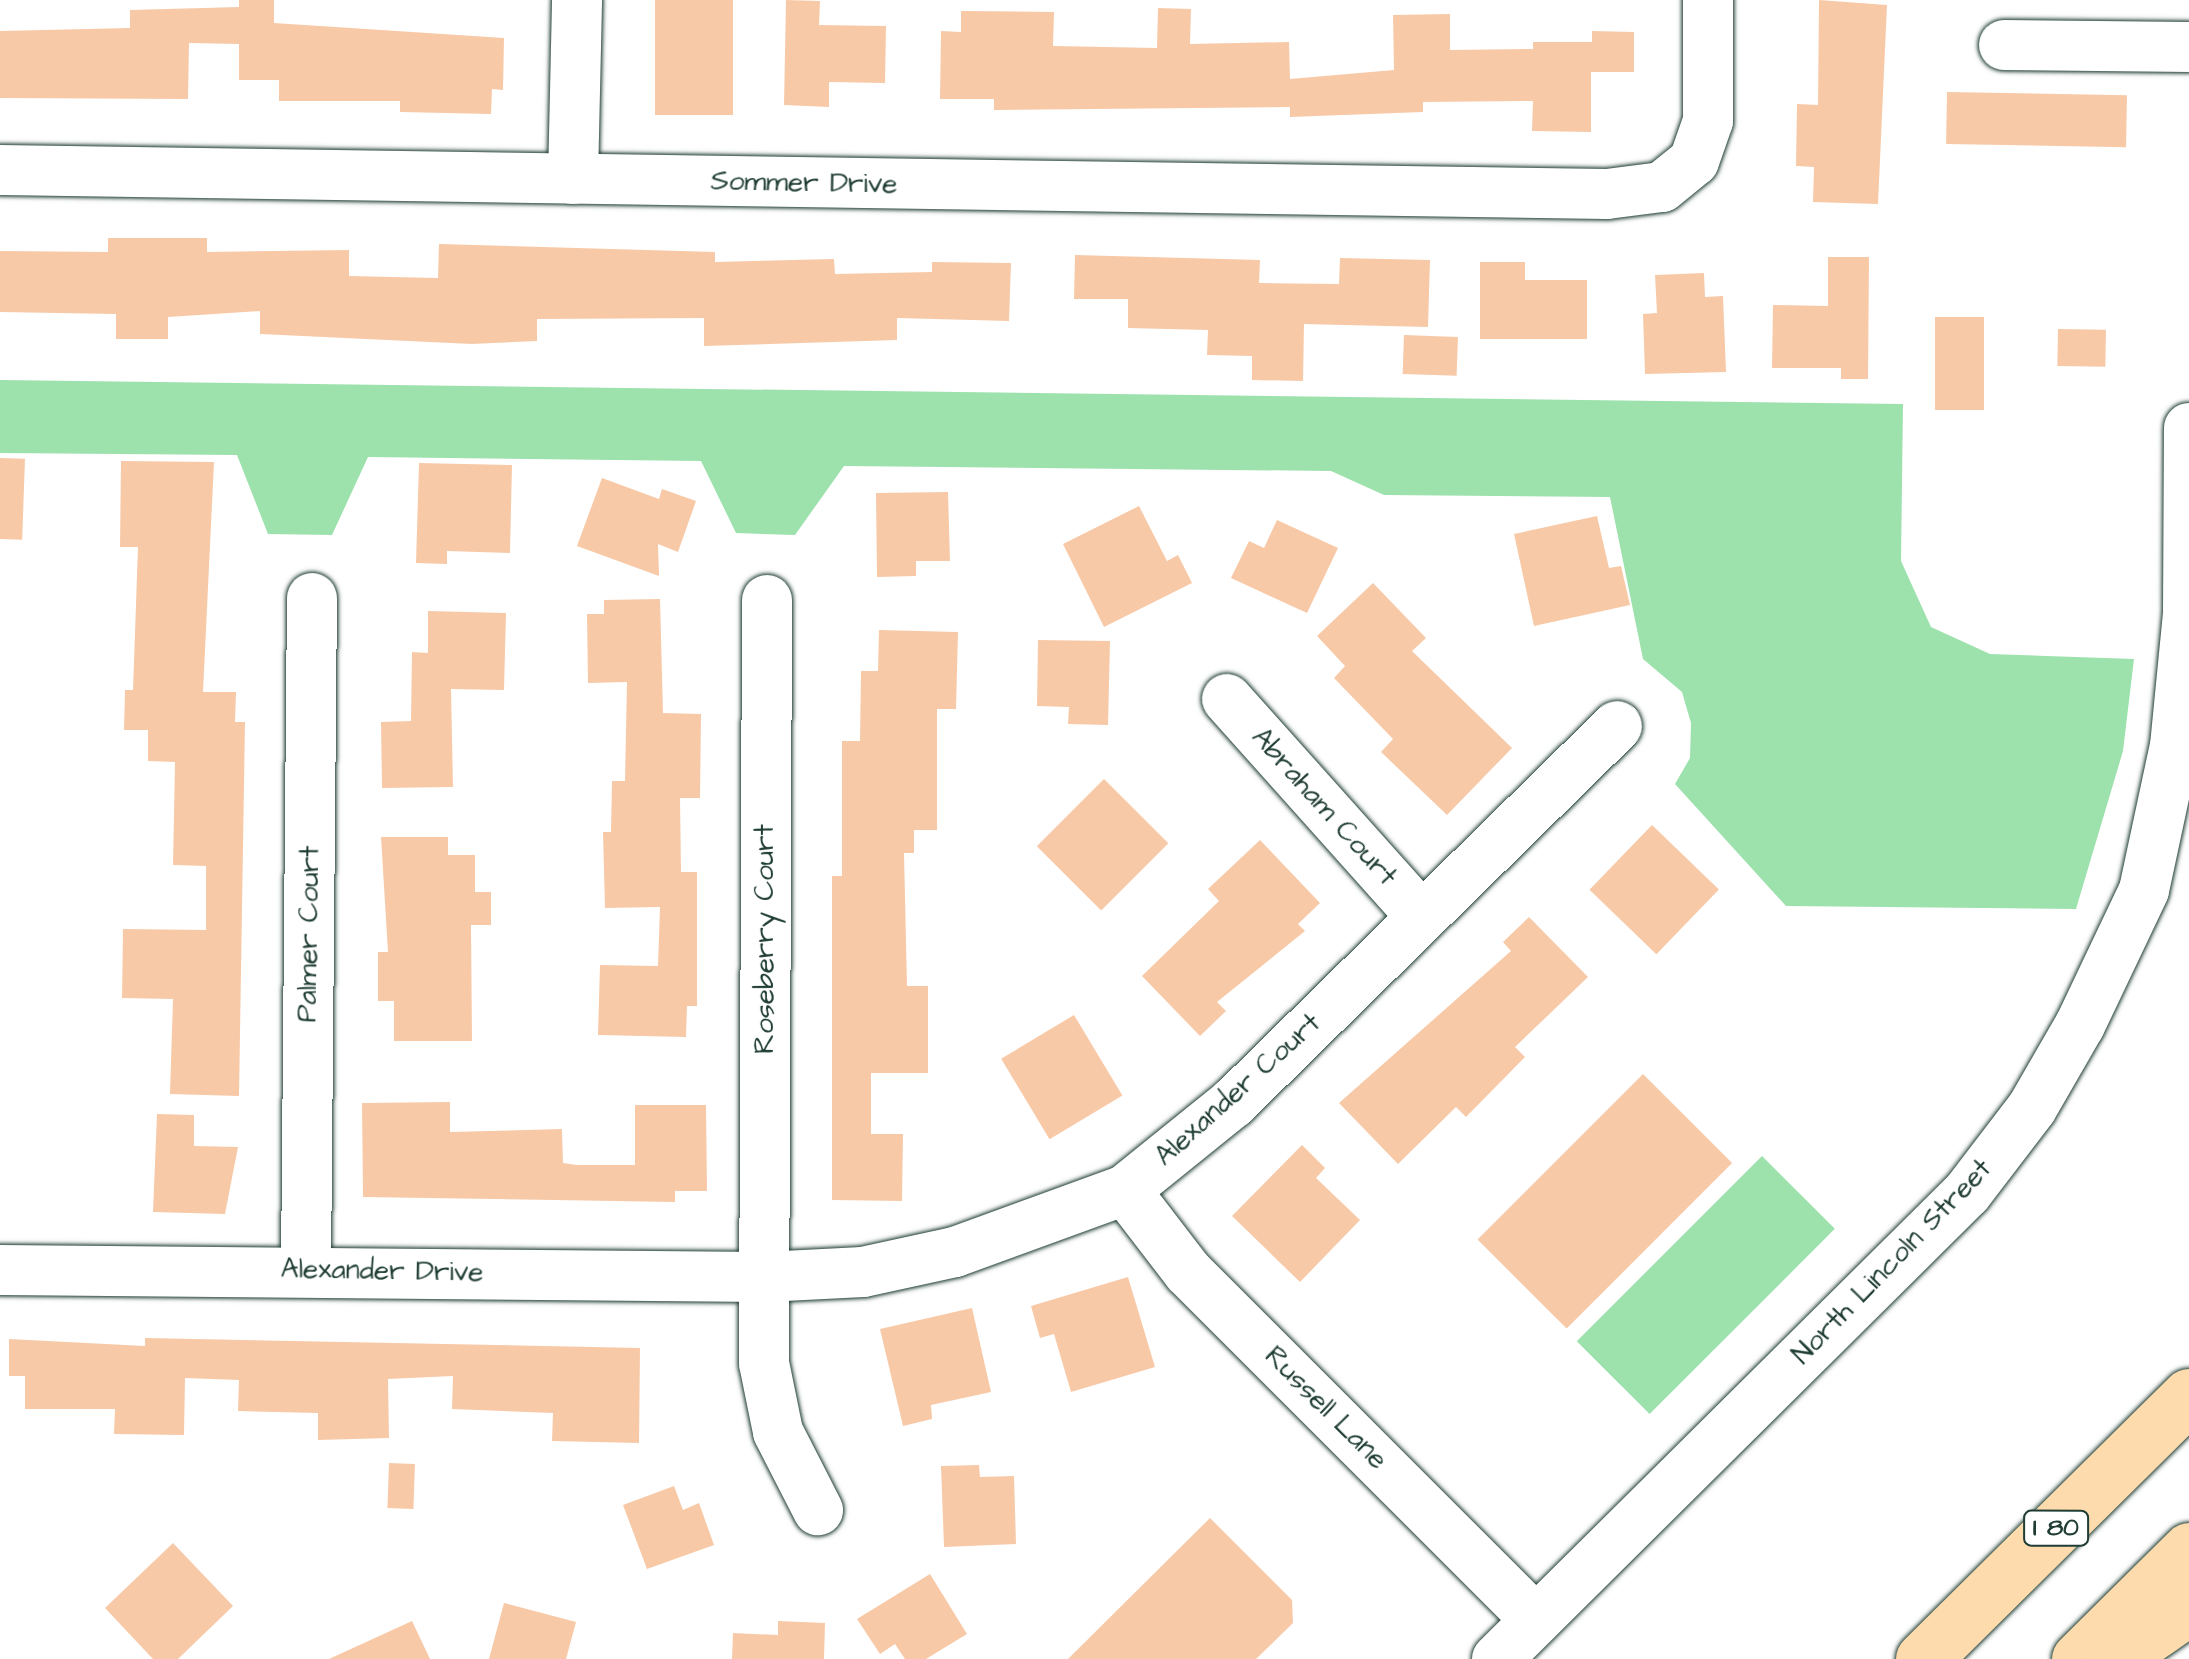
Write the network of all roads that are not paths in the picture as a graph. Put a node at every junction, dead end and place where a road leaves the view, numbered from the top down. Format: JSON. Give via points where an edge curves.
{"nodes":[{"id":1,"x":577,"y":0,"type":"edge"},
{"id":2,"x":1708,"y":0,"type":"edge"},
{"id":3,"x":2004,"y":45,"type":"dead end"},
{"id":4,"x":2189,"y":47,"type":"edge"},
{"id":5,"x":0,"y":170,"type":"edge"},
{"id":6,"x":573,"y":178,"type":"junction"},
{"id":7,"x":2189,"y":428,"type":"edge"},
{"id":8,"x":312,"y":598,"type":"dead end"},
{"id":9,"x":767,"y":600,"type":"dead end"},
{"id":10,"x":1227,"y":699,"type":"dead end"},
{"id":11,"x":1617,"y":726,"type":"dead end"},
{"id":12,"x":1421,"y":916,"type":"junction"},
{"id":13,"x":1126,"y":1190,"type":"junction"},
{"id":14,"x":0,"y":1270,"type":"edge"},
{"id":15,"x":306,"y":1270,"type":"junction"},
{"id":16,"x":764,"y":1277,"type":"junction"},
{"id":17,"x":2189,"y":1396,"type":"edge"},
{"id":18,"x":818,"y":1510,"type":"dead end"},
{"id":19,"x":2189,"y":1550,"type":"edge"},
{"id":20,"x":2189,"y":1607,"type":"edge"},
{"id":21,"x":1536,"y":1620,"type":"junction"},
{"id":22,"x":1497,"y":1659,"type":"edge"},
{"id":23,"x":1923,"y":1659,"type":"edge"},
{"id":24,"x":2078,"y":1659,"type":"edge"},
{"id":25,"x":2114,"y":1659,"type":"edge"}],
"edges":[{"from":1,"to":6,"type":"street"},
{"from":2,"to":6,"type":"street","name":"Sommer Drive","via":[[1708,121],[1694,162],[1662,188],[1608,194]]},
{"from":3,"to":4,"type":"street"},
{"from":5,"to":6,"type":"street","name":"Sommer Drive"},
{"from":7,"to":21,"type":"street","name":"North Lincoln Street","via":[[2188,614],[2175,746],[2144,890],[2080,1025],[2032,1108],[1966,1193]]},
{"from":8,"to":15,"type":"street","name":"Palmer Court"},
{"from":9,"to":16,"type":"street","name":"Roseberry Court"},
{"from":10,"to":12,"type":"street","name":"Abraham Court"},
{"from":11,"to":12,"type":"street","name":"Alexander Court"},
{"from":12,"to":13,"type":"street","name":"Alexander Court","via":[[1233,1103]]},
{"from":13,"to":16,"type":"street","name":"Alexander Court","via":[[956,1252],[863,1272]]},
{"from":13,"to":21,"type":"street","name":"Russell Lane","via":[[1188,1272]]},
{"from":14,"to":15,"type":"street","name":"Alexander Drive"},
{"from":15,"to":16,"type":"street","name":"Alexander Drive"},
{"from":16,"to":18,"type":"street","name":"Roseberry Court","via":[[764,1363],[778,1432]]},
{"from":17,"to":23,"type":"highway","number":"I 80"},
{"from":19,"to":24,"type":"highway"},
{"from":20,"to":25,"type":"highway"},
{"from":21,"to":22,"type":"street","name":"North Lincoln Street"}]}
